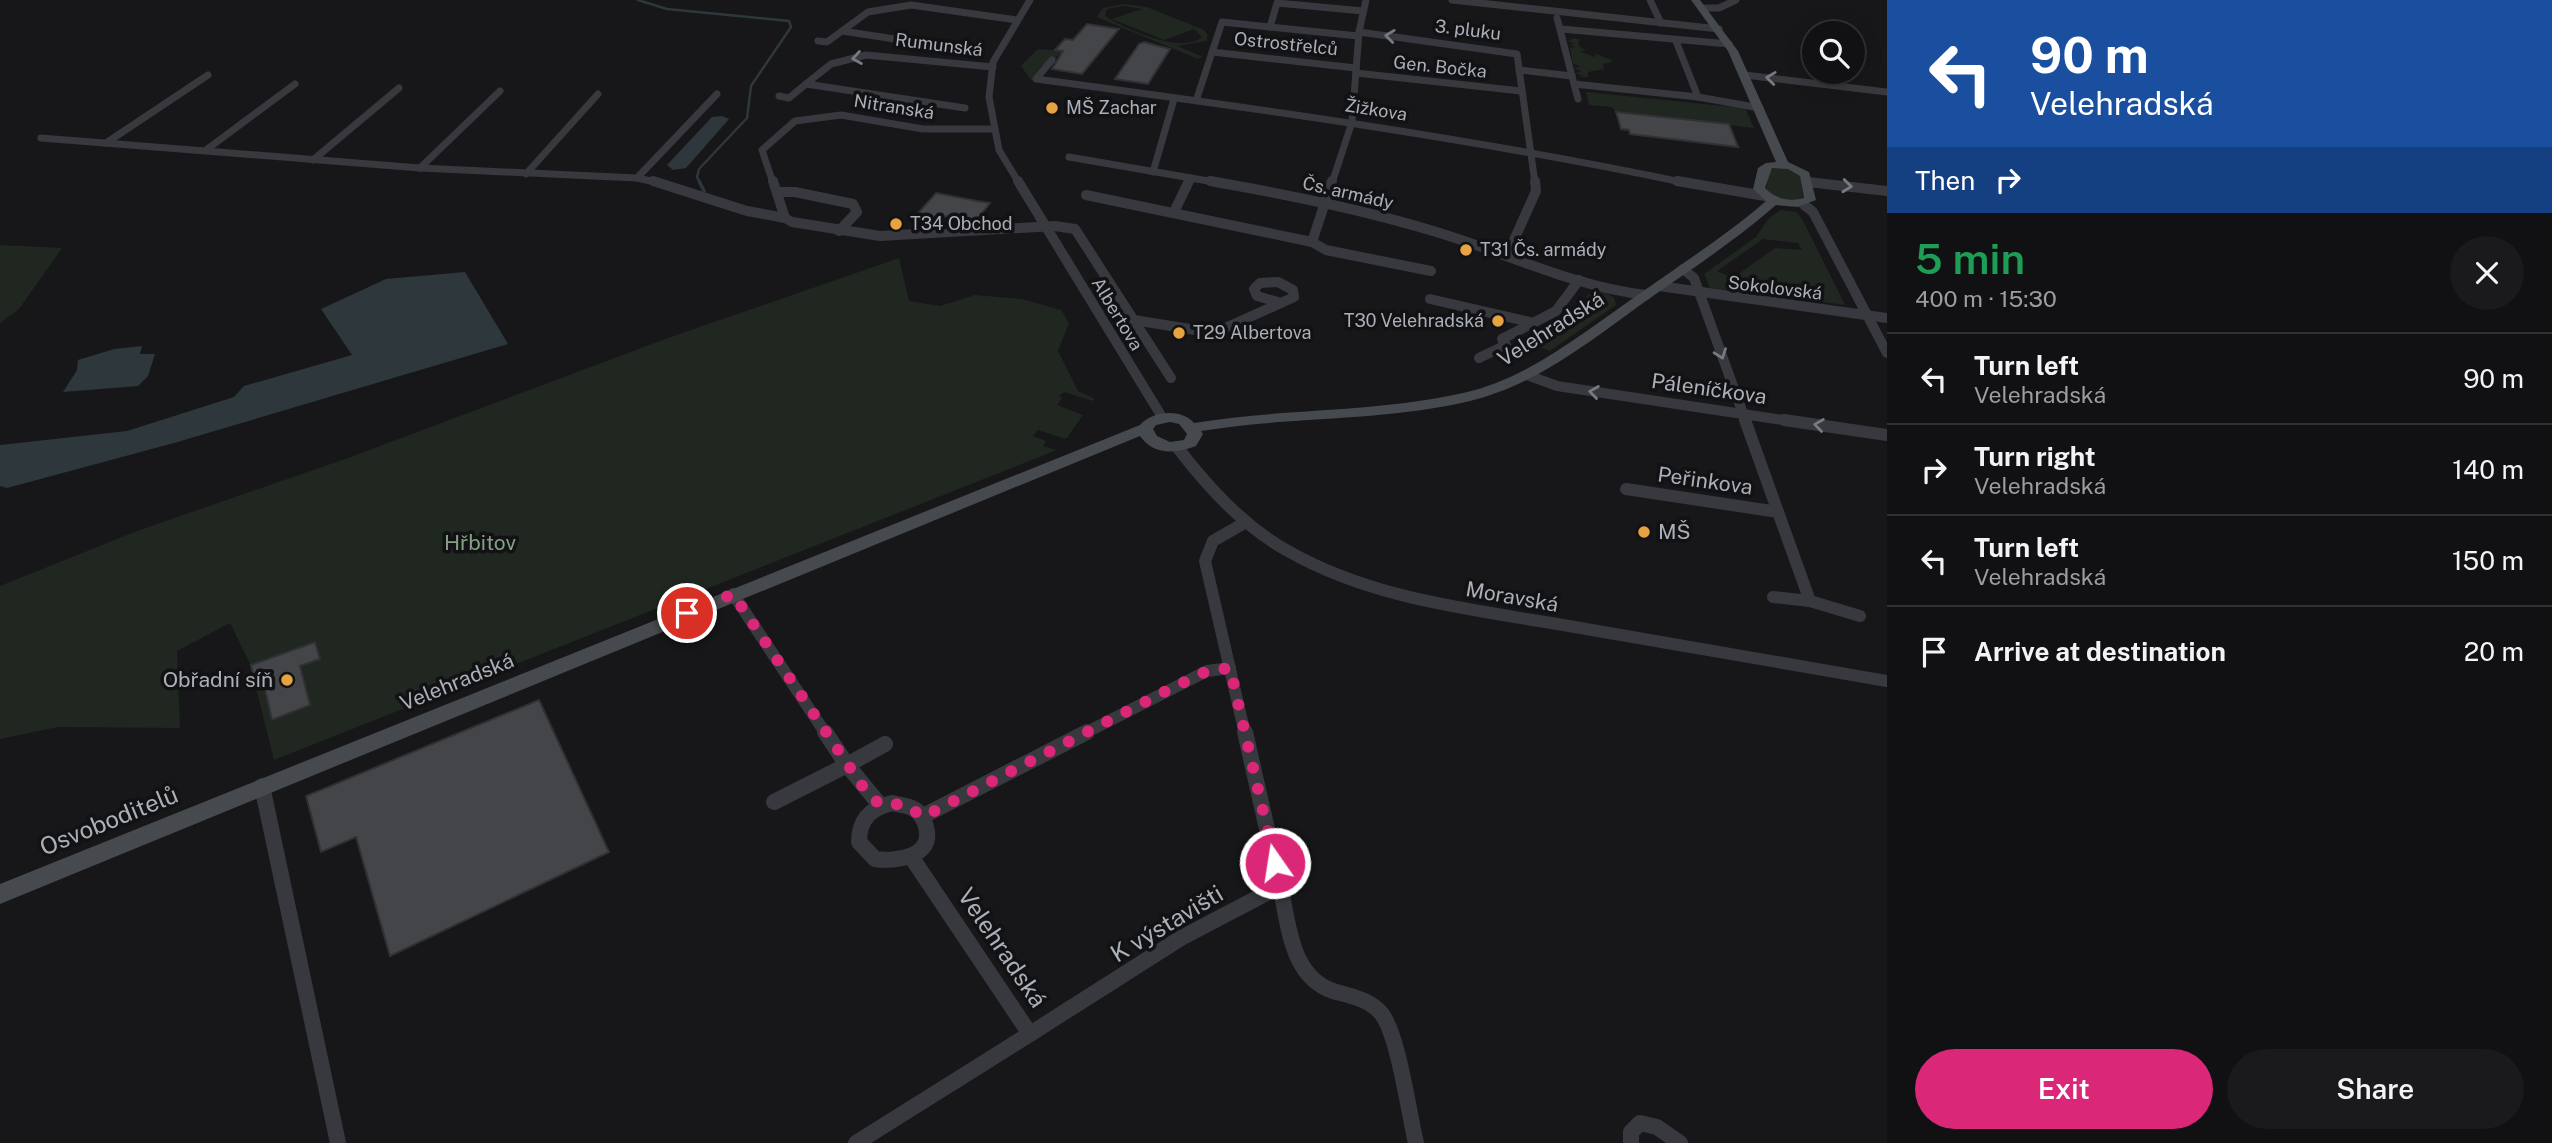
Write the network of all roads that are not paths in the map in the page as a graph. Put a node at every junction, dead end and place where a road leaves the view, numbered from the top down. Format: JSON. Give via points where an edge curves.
{"nodes":[{"id":1,"x":1030,"y":0,"type":"edge"},
{"id":2,"x":1366,"y":0,"type":"edge"},
{"id":3,"x":1452,"y":0,"type":"edge"},
{"id":4,"x":1509,"y":0,"type":"edge"},
{"id":5,"x":1550,"y":0,"type":"edge"},
{"id":6,"x":1650,"y":0,"type":"edge"},
{"id":7,"x":1737,"y":0,"type":"edge"},
{"id":8,"x":1699,"y":4,"type":"edge"},
{"id":9,"x":1511,"y":8,"type":"junction"},
{"id":10,"x":1363,"y":11,"type":"junction"},
{"id":11,"x":1555,"y":15,"type":"junction"},
{"id":12,"x":1017,"y":20,"type":"junction"},
{"id":13,"x":1661,"y":23,"type":"junction"},
{"id":14,"x":1270,"y":27,"type":"junction"},
{"id":15,"x":1561,"y":29,"type":"junction"},
{"id":16,"x":1719,"y":29,"type":"junction"},
{"id":17,"x":842,"y":31,"type":"junction"},
{"id":18,"x":1358,"y":34,"type":"junction"},
{"id":19,"x":818,"y":41,"type":"dead end"},
{"id":20,"x":1676,"y":41,"type":"junction"},
{"id":21,"x":1729,"y":44,"type":"junction"},
{"id":22,"x":980,"y":52,"type":"dead end"},
{"id":23,"x":1212,"y":52,"type":"junction"},
{"id":24,"x":1052,"y":60,"type":"dead end"},
{"id":25,"x":993,"y":67,"type":"junction"},
{"id":26,"x":1356,"y":70,"type":"junction"},
{"id":27,"x":1519,"y":70,"type":"junction"},
{"id":28,"x":208,"y":75,"type":"dead end"},
{"id":29,"x":1745,"y":75,"type":"junction"},
{"id":30,"x":1573,"y":80,"type":"junction"},
{"id":31,"x":295,"y":84,"type":"dead end"},
{"id":32,"x":806,"y":85,"type":"junction"},
{"id":33,"x":399,"y":88,"type":"dead end"},
{"id":34,"x":500,"y":91,"type":"dead end"},
{"id":35,"x":1521,"y":91,"type":"junction"},
{"id":36,"x":1887,"y":92,"type":"edge"},
{"id":37,"x":598,"y":94,"type":"dead end"},
{"id":38,"x":717,"y":94,"type":"dead end"},
{"id":39,"x":779,"y":96,"type":"dead end"},
{"id":40,"x":1698,"y":97,"type":"junction"},
{"id":41,"x":1174,"y":99,"type":"junction"},
{"id":42,"x":1578,"y":99,"type":"dead end"},
{"id":43,"x":1196,"y":101,"type":"junction"},
{"id":44,"x":1760,"y":107,"type":"junction"},
{"id":45,"x":965,"y":108,"type":"dead end"},
{"id":46,"x":1352,"y":122,"type":"junction"},
{"id":47,"x":994,"y":130,"type":"junction"},
{"id":48,"x":41,"y":138,"type":"dead end"},
{"id":49,"x":106,"y":143,"type":"junction"},
{"id":50,"x":206,"y":150,"type":"junction"},
{"id":51,"x":1530,"y":151,"type":"junction"},
{"id":52,"x":1069,"y":157,"type":"dead end"},
{"id":53,"x":313,"y":160,"type":"junction"},
{"id":54,"x":1783,"y":165,"type":"junction"},
{"id":55,"x":420,"y":168,"type":"junction"},
{"id":56,"x":1153,"y":172,"type":"junction"},
{"id":57,"x":526,"y":174,"type":"junction"},
{"id":58,"x":637,"y":178,"type":"junction"},
{"id":59,"x":1191,"y":178,"type":"junction"},
{"id":60,"x":1808,"y":182,"type":"junction"},
{"id":61,"x":1733,"y":190,"type":"junction"},
{"id":62,"x":1887,"y":191,"type":"edge"},
{"id":63,"x":777,"y":192,"type":"junction"},
{"id":64,"x":1766,"y":194,"type":"junction"},
{"id":65,"x":1086,"y":195,"type":"dead end"},
{"id":66,"x":1325,"y":201,"type":"junction"},
{"id":67,"x":1803,"y":204,"type":"junction"},
{"id":68,"x":1762,"y":211,"type":"junction"},
{"id":69,"x":1174,"y":212,"type":"junction"},
{"id":70,"x":785,"y":218,"type":"junction"},
{"id":71,"x":1044,"y":226,"type":"junction"},
{"id":72,"x":839,"y":231,"type":"junction"},
{"id":73,"x":1312,"y":242,"type":"junction"},
{"id":74,"x":1510,"y":249,"type":"dead end"},
{"id":75,"x":1683,"y":270,"type":"junction"},
{"id":76,"x":1431,"y":271,"type":"dead end"},
{"id":77,"x":1579,"y":280,"type":"junction"},
{"id":78,"x":1659,"y":286,"type":"junction"},
{"id":79,"x":1611,"y":291,"type":"junction"},
{"id":80,"x":1700,"y":294,"type":"junction"},
{"id":81,"x":1646,"y":295,"type":"junction"},
{"id":82,"x":1430,"y":299,"type":"dead end"},
{"id":83,"x":1281,"y":303,"type":"dead end"},
{"id":84,"x":1626,"y":309,"type":"junction"},
{"id":85,"x":1867,"y":315,"type":"junction"},
{"id":86,"x":1887,"y":318,"type":"edge"},
{"id":87,"x":1134,"y":320,"type":"junction"},
{"id":88,"x":1534,"y":323,"type":"junction"},
{"id":89,"x":1887,"y":353,"type":"edge"},
{"id":90,"x":1479,"y":358,"type":"dead end"},
{"id":91,"x":1527,"y":375,"type":"junction"},
{"id":92,"x":1171,"y":378,"type":"dead end"},
{"id":93,"x":1743,"y":414,"type":"junction"},
{"id":94,"x":1162,"y":417,"type":"junction"},
{"id":95,"x":1145,"y":428,"type":"junction"},
{"id":96,"x":1192,"y":428,"type":"junction"},
{"id":97,"x":1887,"y":435,"type":"edge"},
{"id":98,"x":1156,"y":444,"type":"junction"},
{"id":99,"x":1177,"y":447,"type":"junction"},
{"id":100,"x":1034,"y":475,"type":"junction"},
{"id":101,"x":1626,"y":489,"type":"dead end"},
{"id":102,"x":1778,"y":512,"type":"junction"},
{"id":103,"x":1246,"y":522,"type":"junction"},
{"id":104,"x":733,"y":594,"type":"junction"},
{"id":105,"x":1773,"y":597,"type":"dead end"},
{"id":106,"x":1810,"y":601,"type":"junction"},
{"id":107,"x":1860,"y":616,"type":"dead end"},
{"id":108,"x":1230,"y":668,"type":"junction"},
{"id":109,"x":1887,"y":681,"type":"edge"},
{"id":110,"x":885,"y":744,"type":"dead end"},
{"id":111,"x":847,"y":765,"type":"junction"},
{"id":112,"x":262,"y":786,"type":"junction"},
{"id":113,"x":774,"y":802,"type":"dead end"},
{"id":114,"x":880,"y":805,"type":"junction"},
{"id":115,"x":199,"y":812,"type":"joint"},
{"id":116,"x":923,"y":817,"type":"junction"},
{"id":117,"x":912,"y":858,"type":"junction"},
{"id":118,"x":1280,"y":886,"type":"junction"},
{"id":119,"x":0,"y":894,"type":"edge"},
{"id":120,"x":1030,"y":1034,"type":"junction"},
{"id":121,"x":338,"y":1143,"type":"edge"},
{"id":122,"x":856,"y":1143,"type":"edge"},
{"id":123,"x":1416,"y":1143,"type":"edge"},
{"id":124,"x":1631,"y":1143,"type":"edge"},
{"id":125,"x":1680,"y":1143,"type":"edge"}],
"edges":[{"from":1,"to":12,"type":"street","name":"Albertova"},
{"from":2,"to":10,"type":"street"},
{"from":3,"to":9,"type":"street"},
{"from":4,"to":9,"type":"street"},
{"from":5,"to":11,"type":"street"},
{"from":6,"to":13,"type":"street"},
{"from":7,"to":8,"type":"street","via":[[1720,8]]},
{"from":8,"to":16,"type":"main road"},
{"from":9,"to":11,"type":"street"},
{"from":10,"to":14,"type":"street","via":[[1277,3]]},
{"from":10,"to":18,"type":"street"},
{"from":11,"to":13,"type":"street"},
{"from":11,"to":15,"type":"street"},
{"from":12,"to":17,"type":"street","via":[[911,5],[868,12]]},
{"from":12,"to":25,"type":"street","name":"Albertova"},
{"from":13,"to":16,"type":"street"},
{"from":14,"to":18,"type":"street"},
{"from":14,"to":23,"type":"street","via":[[1222,22]]},
{"from":15,"to":20,"type":"street"},
{"from":15,"to":30,"type":"street"},
{"from":16,"to":21,"type":"main road"},
{"from":17,"to":19,"type":"street","via":[[827,42]]},
{"from":17,"to":22,"type":"street"},
{"from":18,"to":26,"type":"street"},
{"from":27,"to":18,"type":"street","name":"3. pluku","one_way":true,"via":[[1517,54],[1512,51]]},
{"from":20,"to":21,"type":"street"},
{"from":20,"to":40,"type":"street"},
{"from":21,"to":29,"type":"main road"},
{"from":23,"to":26,"type":"street","name":"Ostrostřelců"},
{"from":23,"to":43,"type":"street"},
{"from":24,"to":41,"type":"street","name":"Žižkova","via":[[1036,79]]},
{"from":25,"to":32,"type":"street","name":"Rumunská","one_way":true,"via":[[877,55],[834,62]]},
{"from":25,"to":47,"type":"street","name":"Albertova","via":[[989,97]]},
{"from":26,"to":35,"type":"street","name":"Gen. Bočka"},
{"from":26,"to":46,"type":"street"},
{"from":27,"to":30,"type":"street"},
{"from":27,"to":35,"type":"street"},
{"from":28,"to":49,"type":"street"},
{"from":36,"to":29,"type":"street","one_way":true},
{"from":29,"to":44,"type":"main road"},
{"from":30,"to":40,"type":"street"},
{"from":30,"to":42,"type":"street"},
{"from":31,"to":50,"type":"street"},
{"from":32,"to":39,"type":"street","name":"Rumunská","via":[[789,97]]},
{"from":32,"to":45,"type":"street"},
{"from":33,"to":53,"type":"street"},
{"from":34,"to":55,"type":"street"},
{"from":35,"to":51,"type":"street"},
{"from":37,"to":57,"type":"street"},
{"from":38,"to":58,"type":"street"},
{"from":40,"to":44,"type":"street"},
{"from":41,"to":43,"type":"street","name":"Žižkova"},
{"from":41,"to":56,"type":"street"},
{"from":43,"to":46,"type":"street","name":"Žižkova"},
{"from":44,"to":54,"type":"main road"},
{"from":46,"to":51,"type":"street","name":"Žižkova"},
{"from":46,"to":66,"type":"street"},
{"from":47,"to":63,"type":"street","name":"Nitranská","via":[[923,129],[841,115],[792,124],[762,150]]},
{"from":47,"to":71,"type":"street","name":"Albertova","via":[[1005,161]]},
{"from":48,"to":49,"type":"street"},
{"from":49,"to":50,"type":"street"},
{"from":50,"to":53,"type":"street"},
{"from":51,"to":61,"type":"street","name":"Žižkova"},
{"from":51,"to":74,"type":"street","via":[[1536,191]]},
{"from":52,"to":56,"type":"street","name":"Čs. armády"},
{"from":53,"to":55,"type":"street"},
{"from":54,"to":60,"type":"main road","via":[[1802,171]]},
{"from":54,"to":64,"type":"main road","name":"Velehradská","via":[[1764,168]]},
{"from":55,"to":57,"type":"street"},
{"from":56,"to":59,"type":"street","name":"Čs. armády"},
{"from":57,"to":58,"type":"street"},
{"from":58,"to":70,"type":"street","via":[[756,214]]},
{"from":59,"to":66,"type":"street","name":"Čs. armády"},
{"from":59,"to":69,"type":"street"},
{"from":60,"to":62,"type":"street","one_way":true},
{"from":60,"to":67,"type":"main road","via":[[1810,200]]},
{"from":61,"to":64,"type":"street","name":"Žižkova"},
{"from":61,"to":68,"type":"street","name":"Žižkova","via":[[1757,200]]},
{"from":63,"to":70,"type":"street","name":"Nitranská"},
{"from":63,"to":72,"type":"street","via":[[856,206],[857,212]]},
{"from":64,"to":67,"type":"main road"},
{"from":64,"to":68,"type":"main road","name":"Velehradská"},
{"from":65,"to":69,"type":"street"},
{"from":66,"to":73,"type":"street"},
{"from":66,"to":77,"type":"street","name":"Čs. armády"},
{"from":67,"to":85,"type":"street","via":[[1813,212]]},
{"from":68,"to":75,"type":"main road","name":"Velehradská"},
{"from":69,"to":73,"type":"street"},
{"from":70,"to":72,"type":"street"},
{"from":71,"to":72,"type":"street","via":[[880,236]]},
{"from":71,"to":87,"type":"street","name":"Albertova","via":[[1075,229]]},
{"from":71,"to":94,"type":"street","name":"Albertova"},
{"from":73,"to":76,"type":"street","via":[[1326,250]]},
{"from":75,"to":78,"type":"main road","name":"Velehradská"},
{"from":75,"to":80,"type":"street","name":"Peřinkova","via":[[1693,277]]},
{"from":77,"to":79,"type":"street","name":"Čs. armády"},
{"from":77,"to":88,"type":"street","via":[[1556,311]]},
{"from":78,"to":80,"type":"street","name":"Sokolovská"},
{"from":78,"to":81,"type":"main road","name":"Velehradská"},
{"from":79,"to":81,"type":"street","name":"Čs. armády"},
{"from":79,"to":84,"type":"street","via":[[1625,302]]},
{"from":80,"to":85,"type":"street","name":"Sokolovská"},
{"from":80,"to":93,"type":"street","name":"Peřinkova","one_way":true},
{"from":81,"to":84,"type":"main road","name":"Velehradská"},
{"from":82,"to":88,"type":"street"},
{"from":83,"to":87,"type":"street","via":[[1214,333]]},
{"from":84,"to":91,"type":"main road","name":"Velehradská"},
{"from":85,"to":86,"type":"street","name":"Sokolovská"},
{"from":85,"to":89,"type":"street"},
{"from":87,"to":92,"type":"street","name":"Albertova"},
{"from":88,"to":90,"type":"street","via":[[1502,339],[1506,345]]},
{"from":93,"to":91,"type":"street","name":"Páleníčkova","one_way":true,"via":[[1557,386]]},
{"from":91,"to":96,"type":"main road","name":"Velehradská","via":[[1488,391],[1435,402]]},
{"from":97,"to":93,"type":"street","name":"Páleníčkova","one_way":true},
{"from":93,"to":102,"type":"street","name":"Peřinkova"},
{"from":94,"to":95,"type":"main road","name":"Velehradská"},
{"from":94,"to":96,"type":"main road","name":"Velehradská","via":[[1177,418]]},
{"from":95,"to":98,"type":"main road"},
{"from":95,"to":100,"type":"main road","name":"Velehradská"},
{"from":96,"to":99,"type":"main road","via":[[1193,439]]},
{"from":98,"to":99,"type":"main road","name":"Velehradská"},
{"from":98,"to":100,"type":"main road","name":"Velehradská","via":[[1131,446]]},
{"from":99,"to":103,"type":"street","name":"Moravská","via":[[1216,496]]},
{"from":100,"to":104,"type":"main road","name":"Velehradská"},
{"from":101,"to":102,"type":"street","name":"Peřinkova"},
{"from":102,"to":106,"type":"street","name":"Peřinkova"},
{"from":103,"to":108,"type":"street","via":[[1213,542],[1205,555]]},
{"from":103,"to":109,"type":"street","name":"Moravská","via":[[1306,561],[1395,594]]},
{"from":104,"to":111,"type":"street"},
{"from":104,"to":112,"type":"main road","name":"Velehradská"},
{"from":105,"to":106,"type":"street"},
{"from":106,"to":107,"type":"street"},
{"from":108,"to":116,"type":"street","via":[[1207,671]]},
{"from":108,"to":118,"type":"street"},
{"from":110,"to":111,"type":"street"},
{"from":111,"to":113,"type":"street"},
{"from":111,"to":114,"type":"street"},
{"from":112,"to":115,"type":"main road","name":"Velehradská"},
{"from":112,"to":121,"type":"street"},
{"from":114,"to":116,"type":"street","via":[[904,804]]},
{"from":114,"to":117,"type":"street","via":[[862,820],[858,831],[865,852],[887,863]]},
{"from":115,"to":119,"type":"main road","name":"Osvoboditelů"},
{"from":116,"to":117,"type":"street","via":[[927,839]]},
{"from":117,"to":120,"type":"street","name":"Velehradská"},
{"from":118,"to":120,"type":"street","name":"K výstavišti","via":[[1181,938]]},
{"from":118,"to":123,"type":"street","via":[[1304,970],[1327,988],[1364,998],[1388,1023]]},
{"from":120,"to":122,"type":"street","name":"Velehradská"},
{"from":124,"to":125,"type":"street","via":[[1634,1127],[1643,1123],[1656,1124]]}]}
